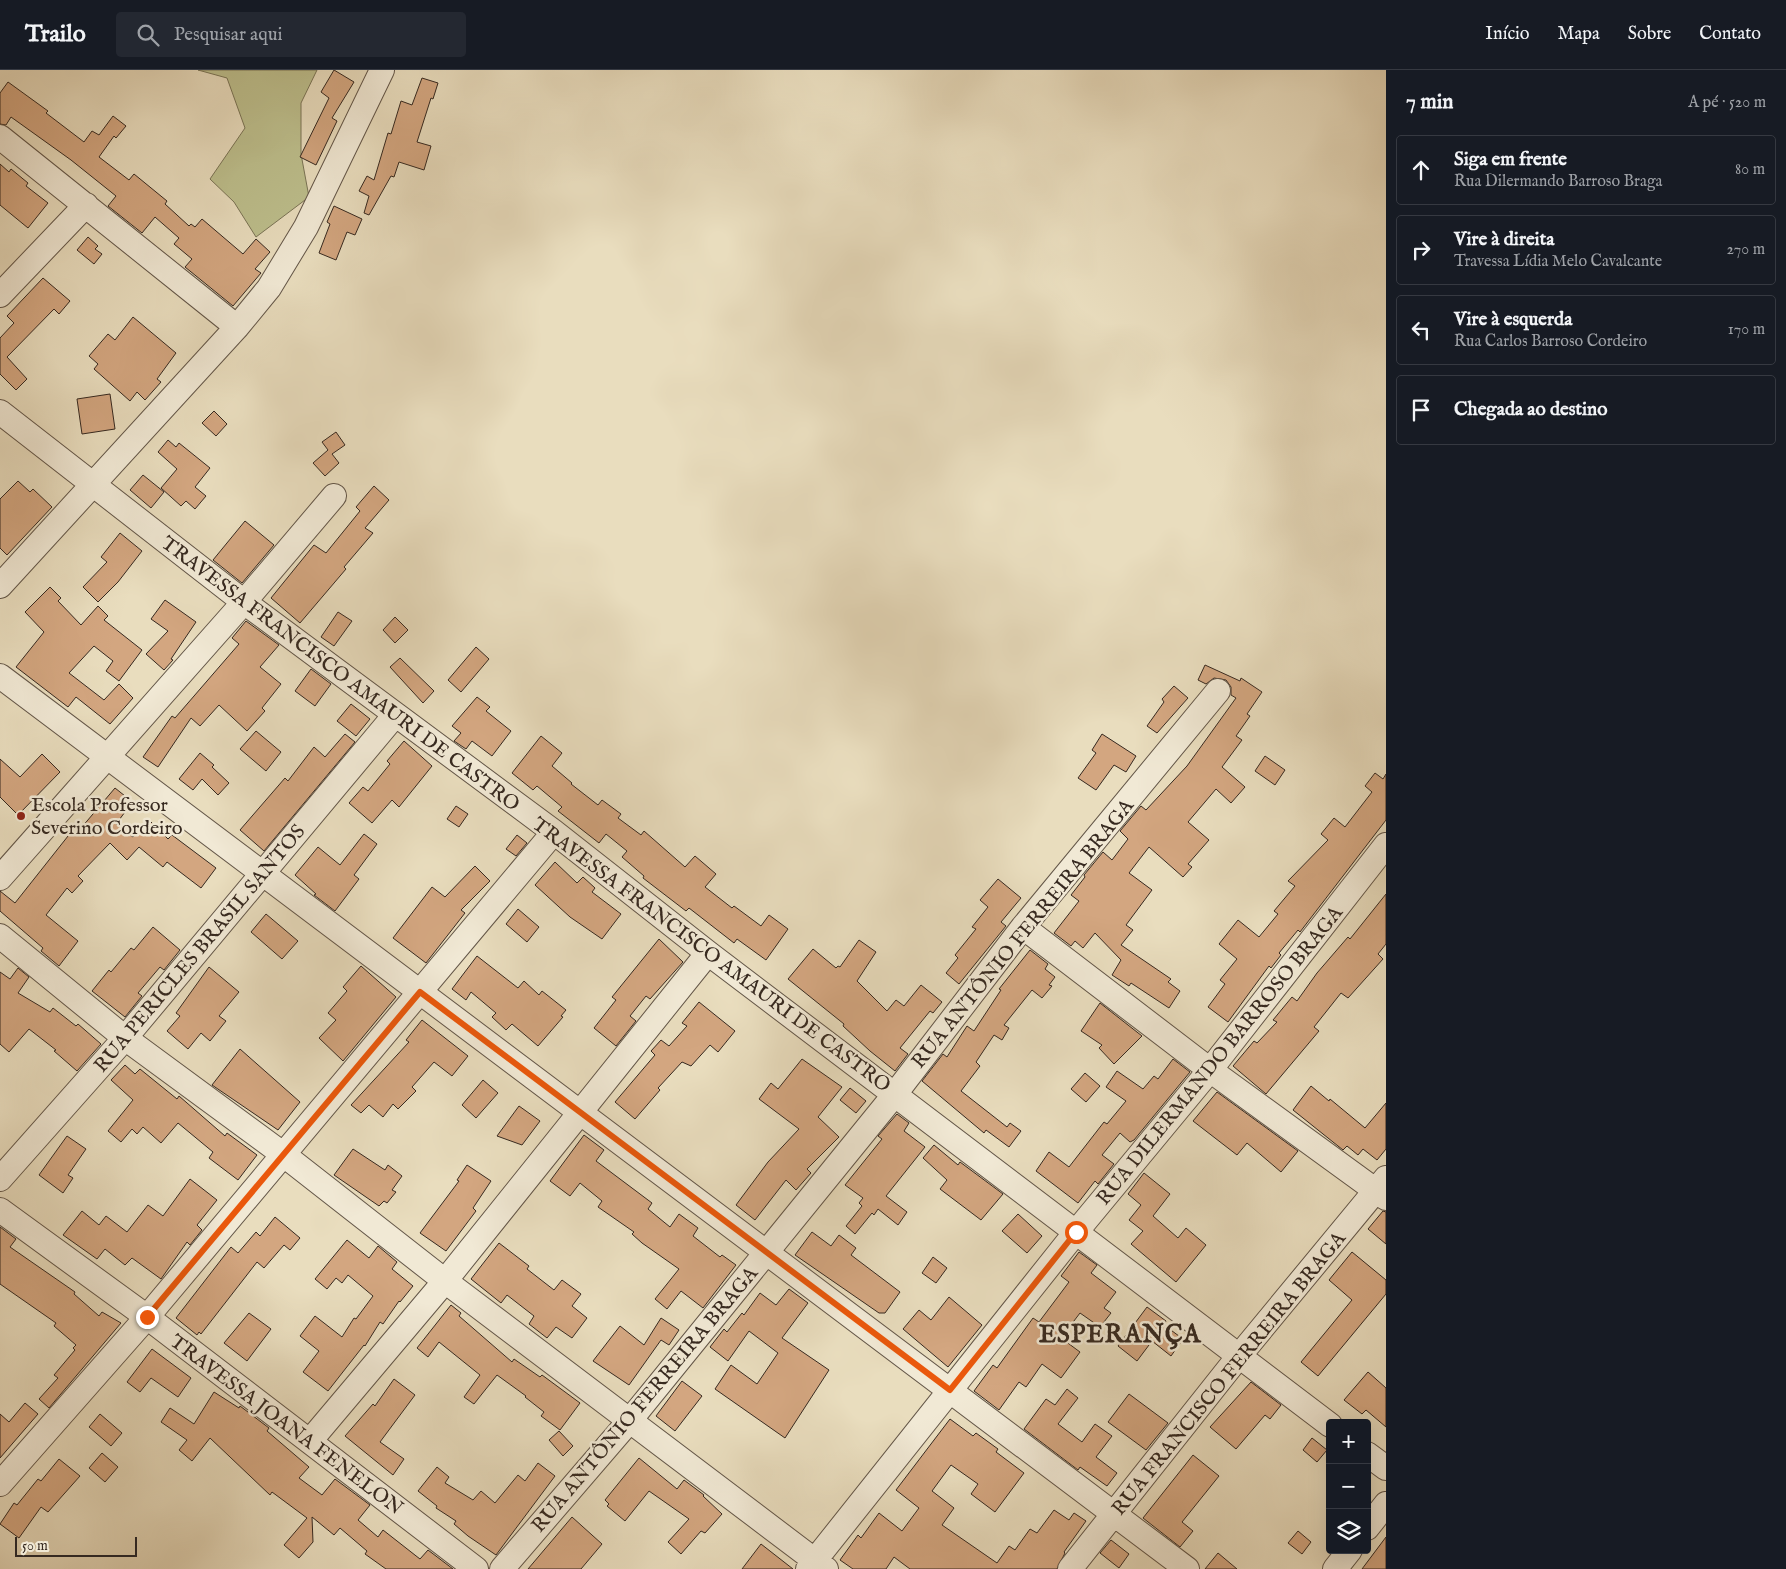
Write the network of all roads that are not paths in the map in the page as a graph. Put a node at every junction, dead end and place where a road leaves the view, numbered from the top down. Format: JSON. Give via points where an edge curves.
{"nodes":[{"id":1,"x":382,"y":70,"type":"edge"},
{"id":2,"x":0,"y":137,"type":"edge"},
{"id":3,"x":86,"y":205,"type":"junction"},
{"id":4,"x":0,"y":295,"type":"edge"},
{"id":5,"x":237,"y":327,"type":"junction"},
{"id":6,"x":0,"y":412,"type":"edge"},
{"id":7,"x":92,"y":485,"type":"junction"},
{"id":8,"x":334,"y":496,"type":"dead end"},
{"id":9,"x":0,"y":586,"type":"edge"},
{"id":10,"x":244,"y":602,"type":"junction"},
{"id":11,"x":0,"y":676,"type":"edge"},
{"id":12,"x":1218,"y":691,"type":"dead end"},
{"id":13,"x":395,"y":715,"type":"junction"},
{"id":14,"x":107,"y":757,"type":"junction"},
{"id":15,"x":554,"y":832,"type":"junction"},
{"id":16,"x":1386,"y":845,"type":"edge"},
{"id":17,"x":262,"y":874,"type":"junction"},
{"id":18,"x":0,"y":878,"type":"edge"},
{"id":19,"x":1023,"y":927,"type":"junction"},
{"id":20,"x":0,"y":936,"type":"edge"},
{"id":21,"x":708,"y":953,"type":"junction"},
{"id":22,"x":420,"y":992,"type":"junction"},
{"id":23,"x":125,"y":1038,"type":"junction"},
{"id":24,"x":1210,"y":1070,"type":"junction"},
{"id":25,"x":895,"y":1094,"type":"junction"},
{"id":26,"x":580,"y":1112,"type":"junction"},
{"id":27,"x":284,"y":1154,"type":"junction"},
{"id":28,"x":0,"y":1179,"type":"edge"},
{"id":29,"x":1383,"y":1189,"type":"edge"},
{"id":30,"x":0,"y":1210,"type":"edge"},
{"id":31,"x":1076,"y":1232,"type":"junction"},
{"id":32,"x":766,"y":1252,"type":"junction"},
{"id":33,"x":445,"y":1281,"type":"junction"},
{"id":34,"x":147,"y":1317,"type":"junction"},
{"id":35,"x":1239,"y":1356,"type":"junction"},
{"id":36,"x":950,"y":1390,"type":"junction"},
{"id":37,"x":630,"y":1420,"type":"junction"},
{"id":38,"x":1326,"y":1422,"type":"edge"},
{"id":39,"x":310,"y":1441,"type":"junction"},
{"id":40,"x":1371,"y":1457,"type":"edge"},
{"id":41,"x":1386,"y":1468,"type":"edge"},
{"id":42,"x":0,"y":1484,"type":"edge"},
{"id":43,"x":1386,"y":1504,"type":"edge"},
{"id":44,"x":1114,"y":1514,"type":"junction"},
{"id":45,"x":1371,"y":1523,"type":"edge"},
{"id":46,"x":1347,"y":1554,"type":"edge"},
{"id":47,"x":816,"y":1566,"type":"edge"},
{"id":48,"x":476,"y":1569,"type":"edge"},
{"id":49,"x":502,"y":1569,"type":"edge"},
{"id":50,"x":1070,"y":1569,"type":"edge"},
{"id":51,"x":1187,"y":1569,"type":"edge"},
{"id":52,"x":1335,"y":1569,"type":"edge"}],
"edges":[{"from":1,"to":5,"type":"street","via":[[306,227],[269,288]]},
{"from":2,"to":3,"type":"street"},
{"from":3,"to":4,"type":"street"},
{"from":3,"to":5,"type":"street"},
{"from":5,"to":7,"type":"street"},
{"from":6,"to":7,"type":"street","name":"TRAVESSA FRANCISCO AMAURI DE CASTRO"},
{"from":7,"to":9,"type":"street"},
{"from":7,"to":10,"type":"street","name":"TRAVESSA FRANCISCO AMAURI DE CASTRO"},
{"from":8,"to":10,"type":"street"},
{"from":10,"to":13,"type":"street","name":"TRAVESSA FRANCISCO AMAURI DE CASTRO"},
{"from":10,"to":14,"type":"street"},
{"from":11,"to":14,"type":"street"},
{"from":12,"to":19,"type":"street","name":"RUA ANTÔNIO FERREIRA BRAGA"},
{"from":13,"to":15,"type":"street","name":"TRAVESSA FRANCISCO AMAURI DE CASTRO"},
{"from":13,"to":17,"type":"street","name":"RUA PERICLES BRASIL SANTOS"},
{"from":14,"to":17,"type":"street"},
{"from":14,"to":18,"type":"street"},
{"from":15,"to":21,"type":"street","name":"TRAVESSA FRANCISCO AMAURI DE CASTRO"},
{"from":15,"to":22,"type":"street"},
{"from":16,"to":24,"type":"street","name":"RUA DILERMANDO BARROSO BRAGA"},
{"from":17,"to":22,"type":"street"},
{"from":17,"to":23,"type":"street","name":"RUA PERICLES BRASIL SANTOS"},
{"from":19,"to":24,"type":"street"},
{"from":19,"to":25,"type":"street","name":"RUA ANTÔNIO FERREIRA BRAGA"},
{"from":20,"to":23,"type":"street"},
{"from":21,"to":25,"type":"street","name":"TRAVESSA FRANCISCO AMAURI DE CASTRO"},
{"from":21,"to":26,"type":"street"},
{"from":22,"to":26,"type":"street"},
{"from":22,"to":27,"type":"street"},
{"from":23,"to":27,"type":"street"},
{"from":23,"to":28,"type":"street","name":"RUA PERICLES BRASIL SANTOS"},
{"from":24,"to":29,"type":"street"},
{"from":24,"to":31,"type":"street","name":"RUA DILERMANDO BARROSO BRAGA"},
{"from":25,"to":31,"type":"street","name":"TRAVESSA FRANCISCO AMAURI DE CASTRO"},
{"from":25,"to":32,"type":"street","name":"RUA ANTÔNIO FERREIRA BRAGA"},
{"from":26,"to":32,"type":"street"},
{"from":26,"to":33,"type":"street"},
{"from":27,"to":33,"type":"street"},
{"from":27,"to":34,"type":"street"},
{"from":29,"to":35,"type":"street","name":"RUA FRANCISCO FERREIRA BRAGA"},
{"from":30,"to":34,"type":"street","name":"TRAVESSA JOANA FENELON"},
{"from":31,"to":35,"type":"street","name":"TRAVESSA FRANCISCO AMAURI DE CASTRO"},
{"from":31,"to":36,"type":"street","name":"RUA DILERMANDO BARROSO BRAGA"},
{"from":32,"to":36,"type":"street"},
{"from":32,"to":37,"type":"street","name":"RUA ANTÔNIO FERREIRA BRAGA"},
{"from":33,"to":37,"type":"street"},
{"from":33,"to":39,"type":"street"},
{"from":34,"to":39,"type":"street","name":"TRAVESSA JOANA FENELON"},
{"from":34,"to":42,"type":"street"},
{"from":35,"to":38,"type":"street","name":"TRAVESSA FRANCISCO AMAURI DE CASTRO"},
{"from":35,"to":44,"type":"street","name":"RUA FRANCISCO FERREIRA BRAGA"},
{"from":36,"to":44,"type":"street"},
{"from":36,"to":47,"type":"street","name":"RUA DILERMANDO BARROSO BRAGA"},
{"from":37,"to":47,"type":"street"},
{"from":37,"to":49,"type":"street","name":"RUA ANTÔNIO FERREIRA BRAGA"},
{"from":39,"to":48,"type":"street","name":"TRAVESSA JOANA FENELON"},
{"from":40,"to":41,"type":"street"},
{"from":43,"to":45,"type":"street"},
{"from":44,"to":50,"type":"street","name":"RUA FRANCISCO FERREIRA BRAGA"},
{"from":44,"to":51,"type":"street"},
{"from":46,"to":52,"type":"street"}]}
